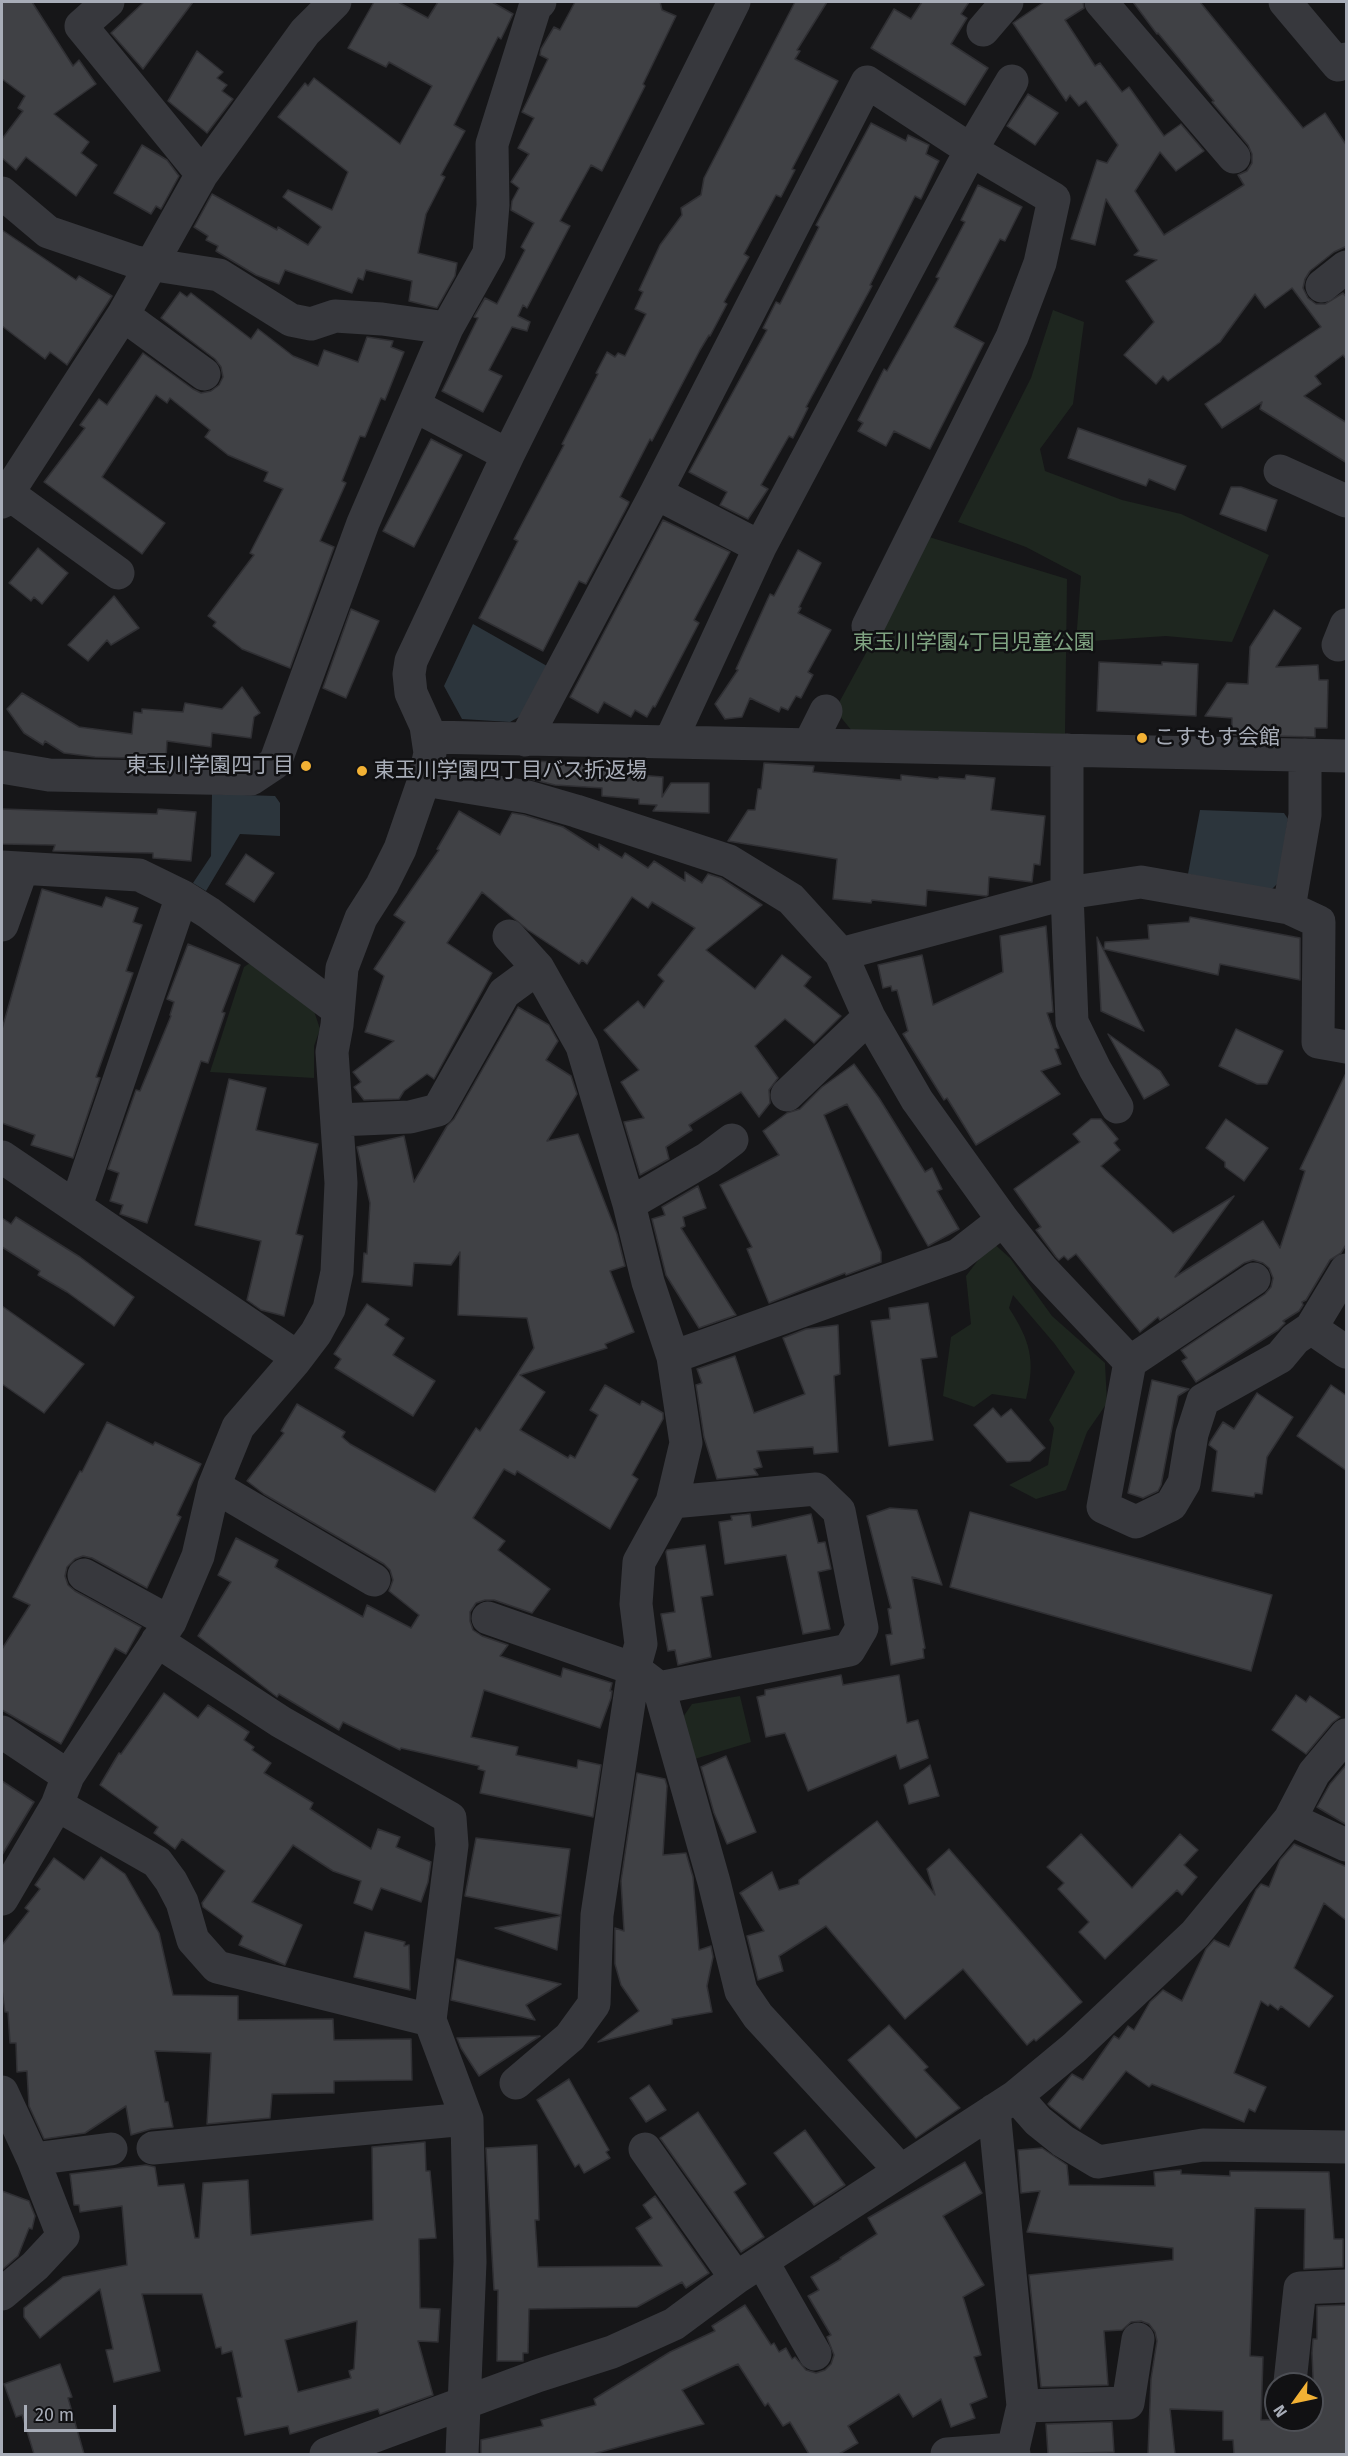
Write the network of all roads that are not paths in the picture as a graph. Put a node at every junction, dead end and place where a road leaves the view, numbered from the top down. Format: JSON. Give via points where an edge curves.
{"nodes":[{"id":1,"x":108,"y":2,"type":"edge"},
{"id":2,"x":335,"y":2,"type":"edge"},
{"id":3,"x":540,"y":2,"type":"edge"},
{"id":4,"x":734,"y":2,"type":"edge"},
{"id":5,"x":1007,"y":2,"type":"edge"},
{"id":6,"x":1101,"y":2,"type":"edge"},
{"id":7,"x":1285,"y":2,"type":"edge"},
{"id":8,"x":983,"y":30,"type":"dead end"},
{"id":9,"x":1347,"y":59,"type":"edge"},
{"id":10,"x":1012,"y":81,"type":"dead end"},
{"id":11,"x":971,"y":150,"type":"junction"},
{"id":12,"x":1234,"y":157,"type":"dead end"},
{"id":13,"x":202,"y":174,"type":"junction"},
{"id":14,"x":2,"y":193,"type":"edge"},
{"id":15,"x":152,"y":264,"type":"junction"},
{"id":16,"x":123,"y":315,"type":"junction"},
{"id":17,"x":447,"y":328,"type":"junction"},
{"id":18,"x":204,"y":374,"type":"dead end"},
{"id":19,"x":415,"y":406,"type":"junction"},
{"id":20,"x":508,"y":455,"type":"junction"},
{"id":21,"x":1280,"y":471,"type":"dead end"},
{"id":22,"x":656,"y":493,"type":"junction"},
{"id":23,"x":4,"y":495,"type":"edge"},
{"id":24,"x":1347,"y":501,"type":"edge"},
{"id":25,"x":760,"y":547,"type":"junction"},
{"id":26,"x":118,"y":573,"type":"dead end"},
{"id":27,"x":868,"y":626,"type":"dead end"},
{"id":28,"x":826,"y":711,"type":"dead end"},
{"id":29,"x":429,"y":737,"type":"junction"},
{"id":30,"x":525,"y":740,"type":"junction"},
{"id":31,"x":670,"y":742,"type":"junction"},
{"id":32,"x":809,"y":745,"type":"junction"},
{"id":33,"x":1067,"y":750,"type":"junction"},
{"id":34,"x":1305,"y":755,"type":"junction"},
{"id":35,"x":1347,"y":756,"type":"edge"},
{"id":36,"x":2,"y":767,"type":"edge"},
{"id":37,"x":424,"y":780,"type":"junction"},
{"id":38,"x":12,"y":868,"type":"edge"},
{"id":39,"x":1067,"y":893,"type":"junction"},
{"id":40,"x":182,"y":896,"type":"junction"},
{"id":41,"x":1289,"y":908,"type":"junction"},
{"id":42,"x":2,"y":925,"type":"edge"},
{"id":43,"x":509,"y":936,"type":"dead end"},
{"id":44,"x":841,"y":954,"type":"junction"},
{"id":45,"x":538,"y":968,"type":"junction"},
{"id":46,"x":337,"y":1009,"type":"junction"},
{"id":47,"x":869,"y":1017,"type":"junction"},
{"id":48,"x":1347,"y":1047,"type":"edge"},
{"id":49,"x":787,"y":1095,"type":"dead end"},
{"id":50,"x":1117,"y":1107,"type":"dead end"},
{"id":51,"x":337,"y":1120,"type":"junction"},
{"id":52,"x":732,"y":1140,"type":"dead end"},
{"id":53,"x":2,"y":1157,"type":"edge"},
{"id":54,"x":629,"y":1204,"type":"junction"},
{"id":55,"x":76,"y":1206,"type":"junction"},
{"id":56,"x":1003,"y":1220,"type":"junction"},
{"id":57,"x":1347,"y":1270,"type":"edge"},
{"id":58,"x":1254,"y":1280,"type":"dead end"},
{"id":59,"x":1311,"y":1328,"type":"junction"},
{"id":60,"x":1347,"y":1352,"type":"edge"},
{"id":61,"x":297,"y":1357,"type":"junction"},
{"id":62,"x":673,"y":1357,"type":"junction"},
{"id":63,"x":1130,"y":1362,"type":"junction"},
{"id":64,"x":214,"y":1486,"type":"junction"},
{"id":65,"x":672,"y":1502,"type":"junction"},
{"id":66,"x":84,"y":1575,"type":"dead end"},
{"id":67,"x":375,"y":1580,"type":"dead end"},
{"id":68,"x":488,"y":1618,"type":"dead end"},
{"id":69,"x":163,"y":1632,"type":"junction"},
{"id":70,"x":646,"y":1678,"type":"junction"},
{"id":71,"x":2,"y":1732,"type":"edge"},
{"id":72,"x":1347,"y":1735,"type":"edge"},
{"id":73,"x":63,"y":1791,"type":"junction"},
{"id":74,"x":1290,"y":1819,"type":"junction"},
{"id":75,"x":1347,"y":1845,"type":"edge"},
{"id":76,"x":2,"y":1899,"type":"edge"},
{"id":77,"x":430,"y":2020,"type":"junction"},
{"id":78,"x":516,"y":2083,"type":"dead end"},
{"id":79,"x":2,"y":2092,"type":"edge"},
{"id":80,"x":1005,"y":2103,"type":"junction"},
{"id":81,"x":467,"y":2119,"type":"junction"},
{"id":82,"x":1347,"y":2147,"type":"edge"},
{"id":83,"x":153,"y":2148,"type":"dead end"},
{"id":84,"x":111,"y":2149,"type":"dead end"},
{"id":85,"x":645,"y":2149,"type":"dead end"},
{"id":86,"x":33,"y":2159,"type":"junction"},
{"id":87,"x":900,"y":2170,"type":"junction"},
{"id":88,"x":749,"y":2271,"type":"junction"},
{"id":89,"x":1347,"y":2286,"type":"edge"},
{"id":90,"x":2,"y":2294,"type":"edge"},
{"id":91,"x":1138,"y":2339,"type":"dead end"},
{"id":92,"x":816,"y":2354,"type":"dead end"},
{"id":93,"x":1291,"y":2372,"type":"edge"},
{"id":94,"x":465,"y":2404,"type":"junction"},
{"id":95,"x":1023,"y":2406,"type":"junction"},
{"id":96,"x":1014,"y":2452,"type":"edge"},
{"id":97,"x":326,"y":2454,"type":"edge"},
{"id":98,"x":462,"y":2454,"type":"edge"},
{"id":99,"x":947,"y":2454,"type":"edge"}],
"edges":[{"from":1,"to":13,"type":"street","via":[[81,26]]},
{"from":2,"to":13,"type":"street","via":[[305,32]]},
{"from":3,"to":17,"type":"street","via":[[535,7],[492,144],[489,253]]},
{"from":4,"to":20,"type":"street"},
{"from":5,"to":8,"type":"street"},
{"from":6,"to":12,"type":"street"},
{"from":7,"to":9,"type":"street","via":[[1338,65]]},
{"from":10,"to":11,"type":"street"},
{"from":11,"to":22,"type":"street","via":[[867,82]]},
{"from":11,"to":25,"type":"street"},
{"from":11,"to":27,"type":"street","via":[[1054,199],[1040,263],[1012,337]]},
{"from":13,"to":15,"type":"street"},
{"from":14,"to":15,"type":"street","via":[[48,232]]},
{"from":15,"to":16,"type":"street"},
{"from":15,"to":17,"type":"street","via":[[219,275],[291,320],[311,324],[335,316]]},
{"from":16,"to":18,"type":"street"},
{"from":16,"to":23,"type":"street"},
{"from":17,"to":19,"type":"street"},
{"from":19,"to":20,"type":"street"},
{"from":19,"to":36,"type":"street","via":[[363,523],[274,763],[251,779],[49,775]]},
{"from":20,"to":29,"type":"street","via":[[411,661],[411,693]]},
{"from":21,"to":24,"type":"street"},
{"from":22,"to":25,"type":"street"},
{"from":22,"to":30,"type":"street"},
{"from":23,"to":26,"type":"street"},
{"from":25,"to":31,"type":"street"},
{"from":28,"to":32,"type":"street"},
{"from":29,"to":30,"type":"street"},
{"from":29,"to":37,"type":"street"},
{"from":30,"to":31,"type":"street"},
{"from":31,"to":32,"type":"street"},
{"from":32,"to":33,"type":"street"},
{"from":33,"to":34,"type":"street"},
{"from":33,"to":39,"type":"street"},
{"from":34,"to":35,"type":"street"},
{"from":34,"to":41,"type":"street","via":[[1305,815]]},
{"from":37,"to":44,"type":"street","via":[[528,797],[729,861],[791,898]]},
{"from":37,"to":46,"type":"street","via":[[400,849],[361,918],[342,968]]},
{"from":38,"to":40,"type":"street","via":[[139,875]]},
{"from":38,"to":42,"type":"street"},
{"from":39,"to":41,"type":"street","via":[[1142,882]]},
{"from":39,"to":44,"type":"street"},
{"from":39,"to":50,"type":"street","via":[[1072,1022]]},
{"from":40,"to":46,"type":"street"},
{"from":40,"to":55,"type":"street"},
{"from":41,"to":48,"type":"street","via":[[1319,922],[1318,1042]]},
{"from":43,"to":45,"type":"street"},
{"from":44,"to":47,"type":"street"},
{"from":45,"to":51,"type":"street","via":[[504,993],[438,1110],[410,1117]]},
{"from":45,"to":54,"type":"street","via":[[582,1046]]},
{"from":46,"to":51,"type":"street","via":[[332,1052]]},
{"from":47,"to":49,"type":"street"},
{"from":47,"to":56,"type":"street","via":[[917,1100]]},
{"from":51,"to":61,"type":"street","via":[[341,1183],[337,1272],[329,1309]]},
{"from":52,"to":54,"type":"street"},
{"from":53,"to":55,"type":"street"},
{"from":54,"to":62,"type":"street","via":[[648,1282]]},
{"from":55,"to":61,"type":"street"},
{"from":56,"to":62,"type":"street","via":[[958,1255]]},
{"from":56,"to":63,"type":"street","via":[[1041,1269]]},
{"from":57,"to":59,"type":"street"},
{"from":58,"to":63,"type":"street"},
{"from":59,"to":60,"type":"street"},
{"from":59,"to":63,"type":"street","via":[[1280,1357],[1203,1400],[1192,1434],[1184,1483],[1171,1505],[1136,1522],[1103,1507]]},
{"from":61,"to":64,"type":"street","via":[[238,1427]]},
{"from":62,"to":65,"type":"street","via":[[686,1443]]},
{"from":64,"to":67,"type":"street"},
{"from":64,"to":69,"type":"street","via":[[198,1556]]},
{"from":65,"to":70,"type":"street","via":[[639,1562],[636,1604]]},
{"from":65,"to":70,"type":"street","via":[[816,1489],[839,1511],[862,1628],[849,1650]]},
{"from":66,"to":69,"type":"street"},
{"from":68,"to":70,"type":"street"},
{"from":69,"to":73,"type":"street"},
{"from":69,"to":77,"type":"street","via":[[281,1722],[450,1818],[452,1845]]},
{"from":70,"to":78,"type":"street","via":[[597,1915],[594,2004],[570,2037]]},
{"from":70,"to":87,"type":"street","via":[[714,1882],[741,1991],[758,2016]]},
{"from":71,"to":73,"type":"street"},
{"from":72,"to":74,"type":"street","via":[[1314,1773]]},
{"from":73,"to":76,"type":"street"},
{"from":73,"to":77,"type":"street","via":[[157,1862],[182,1902],[193,1940],[217,1967]]},
{"from":74,"to":75,"type":"street"},
{"from":74,"to":80,"type":"street","via":[[1195,1934],[1074,2048]]},
{"from":77,"to":81,"type":"street"},
{"from":79,"to":86,"type":"street"},
{"from":80,"to":82,"type":"street","via":[[1098,2162],[1203,2145]]},
{"from":80,"to":87,"type":"street"},
{"from":80,"to":95,"type":"street"},
{"from":81,"to":83,"type":"street"},
{"from":81,"to":94,"type":"street","via":[[470,2262]]},
{"from":84,"to":86,"type":"street"},
{"from":85,"to":88,"type":"street"},
{"from":86,"to":90,"type":"street","via":[[63,2236]]},
{"from":87,"to":88,"type":"street"},
{"from":88,"to":92,"type":"street"},
{"from":88,"to":94,"type":"street","via":[[674,2324],[612,2352]]},
{"from":89,"to":93,"type":"street","via":[[1300,2288]]},
{"from":91,"to":95,"type":"street","via":[[1128,2403]]},
{"from":94,"to":97,"type":"street"},
{"from":94,"to":98,"type":"street"},
{"from":95,"to":96,"type":"street"},
{"from":96,"to":99,"type":"street"}]}
